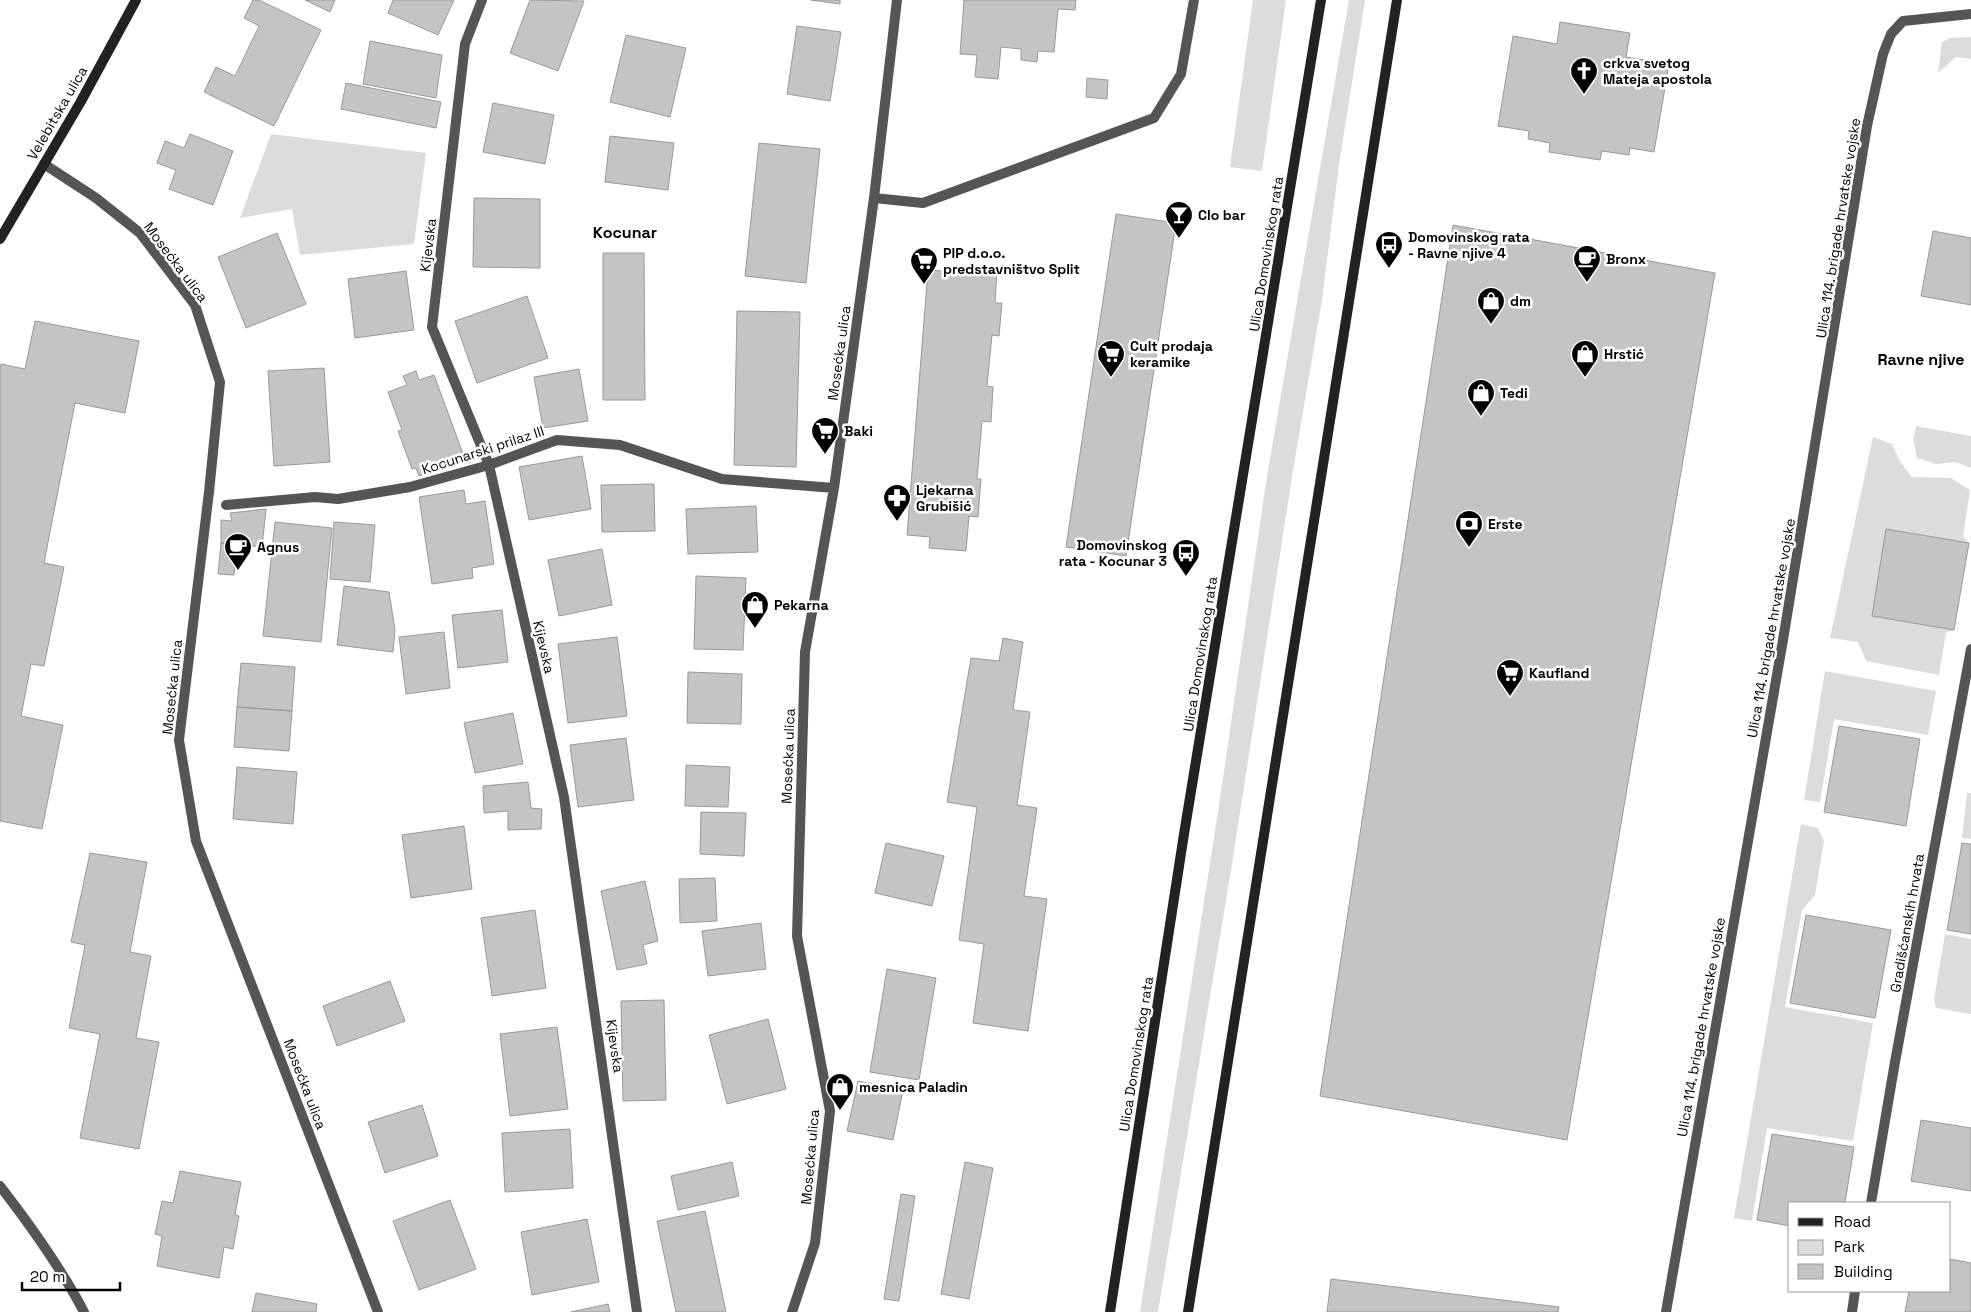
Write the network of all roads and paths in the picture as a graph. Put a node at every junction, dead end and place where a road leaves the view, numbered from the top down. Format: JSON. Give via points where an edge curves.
{"nodes":[{"id":1,"x":136,"y":0,"type":"edge"},
{"id":2,"x":482,"y":0,"type":"edge"},
{"id":3,"x":897,"y":0,"type":"edge"},
{"id":4,"x":1194,"y":0,"type":"edge"},
{"id":5,"x":1321,"y":0,"type":"edge"},
{"id":6,"x":1397,"y":0,"type":"edge"},
{"id":7,"x":1971,"y":14,"type":"edge"},
{"id":8,"x":44,"y":164,"type":"junction"},
{"id":9,"x":874,"y":198,"type":"junction"},
{"id":10,"x":0,"y":239,"type":"edge"},
{"id":11,"x":489,"y":466,"type":"junction"},
{"id":12,"x":834,"y":488,"type":"junction"},
{"id":13,"x":226,"y":505,"type":"dead end"},
{"id":14,"x":1971,"y":649,"type":"edge"},
{"id":15,"x":0,"y":1186,"type":"edge"},
{"id":16,"x":1871,"y":1202,"type":"edge"},
{"id":17,"x":1855,"y":1292,"type":"edge"},
{"id":18,"x":84,"y":1312,"type":"edge"},
{"id":19,"x":378,"y":1312,"type":"edge"},
{"id":20,"x":637,"y":1312,"type":"edge"},
{"id":21,"x":792,"y":1312,"type":"edge"},
{"id":22,"x":1110,"y":1312,"type":"edge"},
{"id":23,"x":1188,"y":1312,"type":"edge"},
{"id":24,"x":1666,"y":1312,"type":"edge"},
{"id":25,"x":1852,"y":1312,"type":"edge"}],
"edges":[{"from":1,"to":8,"type":"main road","name":"Velebitska ulica"},
{"from":2,"to":11,"type":"street","name":"Kijevska","via":[[465,44],[432,327]]},
{"from":3,"to":9,"type":"street","name":"Mosećka ulica"},
{"from":4,"to":9,"type":"street","via":[[1182,74],[1154,118],[923,202]]},
{"from":5,"to":22,"type":"main road","name":"Ulica Domovinskog rata"},
{"from":6,"to":23,"type":"main road"},
{"from":7,"to":24,"type":"street","name":"Ulica 114. brigade hrvatske vojske","via":[[1903,21],[1891,34],[1883,54],[1867,126],[1783,640]]},
{"from":8,"to":10,"type":"main road","name":"Velebitska ulica"},
{"from":8,"to":19,"type":"street","name":"Mosećka ulica","via":[[96,198],[140,233],[195,305],[220,382],[180,749],[196,841]]},
{"from":9,"to":12,"type":"street","name":"Mosećka ulica"},
{"from":11,"to":12,"type":"street","name":"Kocunarski prilaz III","via":[[557,440],[620,445],[722,479]]},
{"from":11,"to":13,"type":"street","name":"Kocunarski prilaz III","via":[[410,487],[338,499],[315,497]]},
{"from":11,"to":20,"type":"street","name":"Kijevska","via":[[564,797]]},
{"from":12,"to":21,"type":"street","name":"Mosećka ulica","via":[[805,652],[797,936],[830,1111],[815,1243]]},
{"from":14,"to":16,"type":"street","name":"Gradišćanskih hrvata"},
{"from":15,"to":18,"type":"street","via":[[44,1243]]},
{"from":17,"to":25,"type":"street"}]}
